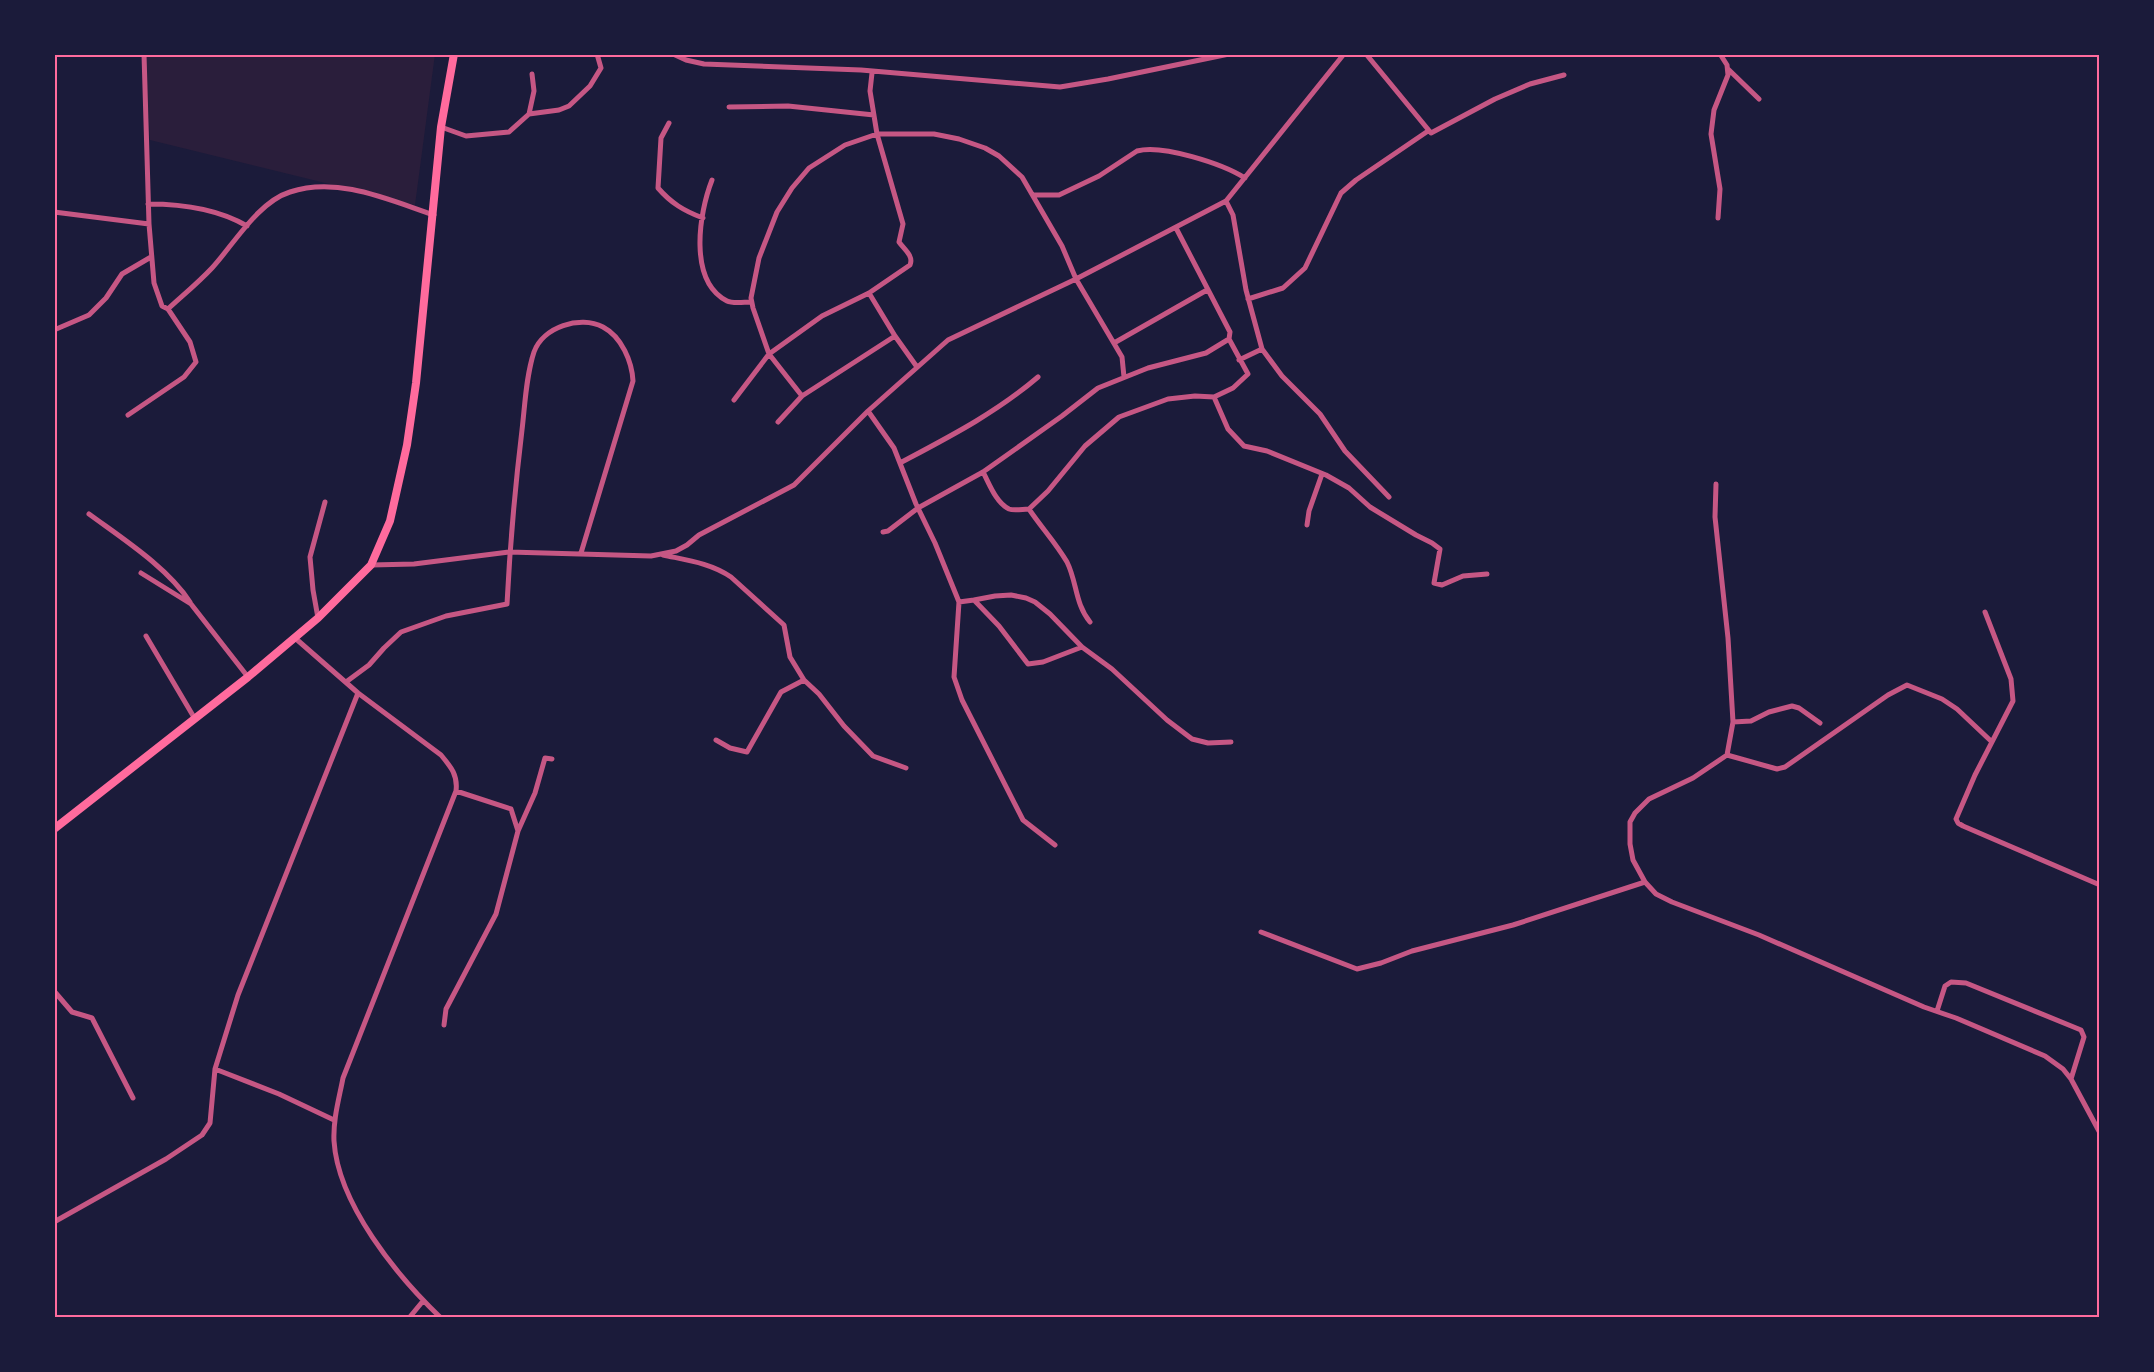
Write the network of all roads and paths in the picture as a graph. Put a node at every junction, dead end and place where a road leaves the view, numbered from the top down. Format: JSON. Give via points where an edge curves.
{"nodes":[{"id":1,"x":144,"y":54,"type":"edge"},
{"id":2,"x":454,"y":54,"type":"edge"},
{"id":3,"x":597,"y":54,"type":"edge"},
{"id":4,"x":674,"y":54,"type":"edge"},
{"id":5,"x":854,"y":54,"type":"edge"},
{"id":6,"x":908,"y":54,"type":"edge"},
{"id":7,"x":1229,"y":54,"type":"edge"},
{"id":8,"x":1344,"y":54,"type":"edge"},
{"id":9,"x":1365,"y":54,"type":"edge"},
{"id":10,"x":1720,"y":54,"type":"edge"},
{"id":11,"x":1728,"y":69,"type":"junction"},
{"id":12,"x":872,"y":73,"type":"junction"},
{"id":13,"x":532,"y":74,"type":"dead end"},
{"id":14,"x":1564,"y":75,"type":"dead end"},
{"id":15,"x":1759,"y":99,"type":"dead end"},
{"id":16,"x":729,"y":107,"type":"dead end"},
{"id":17,"x":529,"y":114,"type":"junction"},
{"id":18,"x":874,"y":115,"type":"junction"},
{"id":19,"x":669,"y":123,"type":"dead end"},
{"id":20,"x":441,"y":127,"type":"junction"},
{"id":21,"x":1428,"y":131,"type":"junction"},
{"id":22,"x":877,"y":134,"type":"junction"},
{"id":23,"x":1245,"y":178,"type":"junction"},
{"id":24,"x":712,"y":180,"type":"dead end"},
{"id":25,"x":1034,"y":195,"type":"junction"},
{"id":26,"x":1226,"y":201,"type":"junction"},
{"id":27,"x":148,"y":204,"type":"junction"},
{"id":28,"x":54,"y":212,"type":"edge"},
{"id":29,"x":434,"y":215,"type":"junction"},
{"id":30,"x":703,"y":218,"type":"junction"},
{"id":31,"x":1718,"y":218,"type":"dead end"},
{"id":32,"x":149,"y":224,"type":"junction"},
{"id":33,"x":247,"y":226,"type":"junction"},
{"id":34,"x":1176,"y":228,"type":"junction"},
{"id":35,"x":151,"y":257,"type":"junction"},
{"id":36,"x":1076,"y":279,"type":"junction"},
{"id":37,"x":1207,"y":290,"type":"junction"},
{"id":38,"x":869,"y":293,"type":"junction"},
{"id":39,"x":1248,"y":298,"type":"junction"},
{"id":40,"x":751,"y":302,"type":"junction"},
{"id":41,"x":168,"y":309,"type":"junction"},
{"id":42,"x":54,"y":330,"type":"edge"},
{"id":43,"x":895,"y":336,"type":"junction"},
{"id":44,"x":1229,"y":339,"type":"junction"},
{"id":45,"x":1114,"y":343,"type":"junction"},
{"id":46,"x":1262,"y":349,"type":"junction"},
{"id":47,"x":769,"y":354,"type":"junction"},
{"id":48,"x":1239,"y":360,"type":"junction"},
{"id":49,"x":917,"y":367,"type":"junction"},
{"id":50,"x":1038,"y":377,"type":"dead end"},
{"id":51,"x":1124,"y":377,"type":"junction"},
{"id":52,"x":802,"y":396,"type":"junction"},
{"id":53,"x":1214,"y":397,"type":"junction"},
{"id":54,"x":735,"y":400,"type":"dead end"},
{"id":55,"x":868,"y":411,"type":"junction"},
{"id":56,"x":128,"y":415,"type":"dead end"},
{"id":57,"x":778,"y":422,"type":"dead end"},
{"id":58,"x":900,"y":463,"type":"junction"},
{"id":59,"x":983,"y":472,"type":"junction"},
{"id":60,"x":1322,"y":474,"type":"junction"},
{"id":61,"x":1716,"y":484,"type":"dead end"},
{"id":62,"x":1389,"y":497,"type":"dead end"},
{"id":63,"x":325,"y":502,"type":"dead end"},
{"id":64,"x":918,"y":508,"type":"junction"},
{"id":65,"x":1029,"y":509,"type":"junction"},
{"id":66,"x":89,"y":514,"type":"dead end"},
{"id":67,"x":1307,"y":525,"type":"dead end"},
{"id":68,"x":883,"y":532,"type":"dead end"},
{"id":69,"x":509,"y":552,"type":"junction"},
{"id":70,"x":581,"y":553,"type":"junction"},
{"id":71,"x":662,"y":554,"type":"junction"},
{"id":72,"x":371,"y":565,"type":"junction"},
{"id":73,"x":141,"y":573,"type":"dead end"},
{"id":74,"x":1487,"y":574,"type":"dead end"},
{"id":75,"x":974,"y":600,"type":"junction"},
{"id":76,"x":959,"y":602,"type":"junction"},
{"id":77,"x":191,"y":604,"type":"junction"},
{"id":78,"x":1985,"y":612,"type":"dead end"},
{"id":79,"x":318,"y":618,"type":"junction"},
{"id":80,"x":1090,"y":622,"type":"dead end"},
{"id":81,"x":146,"y":636,"type":"dead end"},
{"id":82,"x":295,"y":638,"type":"junction"},
{"id":83,"x":1082,"y":647,"type":"junction"},
{"id":84,"x":248,"y":677,"type":"junction"},
{"id":85,"x":804,"y":680,"type":"junction"},
{"id":86,"x":346,"y":682,"type":"junction"},
{"id":87,"x":358,"y":693,"type":"junction"},
{"id":88,"x":195,"y":719,"type":"junction"},
{"id":89,"x":1733,"y":722,"type":"junction"},
{"id":90,"x":1820,"y":723,"type":"dead end"},
{"id":91,"x":716,"y":740,"type":"dead end"},
{"id":92,"x":1231,"y":742,"type":"dead end"},
{"id":93,"x":1992,"y":742,"type":"junction"},
{"id":94,"x":1727,"y":755,"type":"junction"},
{"id":95,"x":552,"y":759,"type":"dead end"},
{"id":96,"x":906,"y":768,"type":"dead end"},
{"id":97,"x":456,"y":791,"type":"junction"},
{"id":98,"x":54,"y":829,"type":"edge"},
{"id":99,"x":518,"y":831,"type":"junction"},
{"id":100,"x":1055,"y":845,"type":"dead end"},
{"id":101,"x":1645,"y":882,"type":"junction"},
{"id":102,"x":2100,"y":885,"type":"edge"},
{"id":103,"x":1261,"y":932,"type":"dead end"},
{"id":104,"x":54,"y":991,"type":"edge"},
{"id":105,"x":1937,"y":1011,"type":"junction"},
{"id":106,"x":444,"y":1025,"type":"dead end"},
{"id":107,"x":215,"y":1069,"type":"junction"},
{"id":108,"x":2071,"y":1079,"type":"junction"},
{"id":109,"x":133,"y":1098,"type":"dead end"},
{"id":110,"x":334,"y":1120,"type":"junction"},
{"id":111,"x":2100,"y":1133,"type":"edge"},
{"id":112,"x":54,"y":1222,"type":"edge"},
{"id":113,"x":423,"y":1302,"type":"junction"},
{"id":114,"x":409,"y":1318,"type":"edge"},
{"id":115,"x":441,"y":1318,"type":"edge"}],
"edges":[{"from":1,"to":27,"type":"street"},
{"from":2,"to":20,"type":"main road"},
{"from":3,"to":17,"type":"street","via":[[602,68],[590,86],[568,106]]},
{"from":4,"to":12,"type":"street","via":[[704,64]]},
{"from":5,"to":6,"type":"street"},
{"from":7,"to":12,"type":"street","via":[[1060,87]]},
{"from":8,"to":23,"type":"street"},
{"from":9,"to":21,"type":"street"},
{"from":10,"to":11,"type":"street"},
{"from":11,"to":15,"type":"street"},
{"from":11,"to":31,"type":"street","via":[[1714,110],[1711,134],[1720,189]]},
{"from":12,"to":18,"type":"street"},
{"from":13,"to":17,"type":"street","via":[[534,91]]},
{"from":14,"to":21,"type":"street","via":[[1530,84],[1433,133]]},
{"from":16,"to":18,"type":"street","via":[[788,106]]},
{"from":17,"to":20,"type":"street","via":[[509,132],[466,136]]},
{"from":18,"to":22,"type":"street"},
{"from":19,"to":30,"type":"street","via":[[661,138],[658,188],[685,211]]},
{"from":20,"to":29,"type":"main road"},
{"from":21,"to":39,"type":"street","via":[[1341,193],[1298,275],[1283,288]]},
{"from":22,"to":25,"type":"street","via":[[934,134],[985,148],[1022,177]]},
{"from":22,"to":38,"type":"street","via":[[903,224],[900,242],[911,261]]},
{"from":22,"to":40,"type":"street","via":[[826,156],[792,188],[765,239]]},
{"from":23,"to":25,"type":"street","via":[[1232,170],[1179,154],[1144,149],[1059,195]]},
{"from":23,"to":26,"type":"street"},
{"from":24,"to":30,"type":"street"},
{"from":25,"to":36,"type":"street"},
{"from":26,"to":34,"type":"street"},
{"from":26,"to":39,"type":"street","via":[[1235,224]]},
{"from":27,"to":32,"type":"street"},
{"from":27,"to":33,"type":"street","via":[[208,210]]},
{"from":28,"to":32,"type":"street"},
{"from":29,"to":33,"type":"street","via":[[351,189],[313,188],[289,192],[274,200]]},
{"from":29,"to":72,"type":"main road","via":[[407,445],[390,521]]},
{"from":30,"to":40,"type":"street","via":[[701,267],[710,288],[728,302]]},
{"from":32,"to":35,"type":"street"},
{"from":33,"to":41,"type":"street","via":[[211,269]]},
{"from":34,"to":36,"type":"street"},
{"from":34,"to":37,"type":"street"},
{"from":35,"to":41,"type":"street","via":[[156,292],[162,306]]},
{"from":35,"to":42,"type":"street","via":[[122,274],[89,315]]},
{"from":36,"to":45,"type":"street"},
{"from":36,"to":49,"type":"street","via":[[948,340]]},
{"from":37,"to":44,"type":"street","via":[[1230,332]]},
{"from":37,"to":45,"type":"street"},
{"from":38,"to":43,"type":"street"},
{"from":38,"to":47,"type":"street","via":[[822,316]]},
{"from":39,"to":46,"type":"street"},
{"from":40,"to":47,"type":"street"},
{"from":41,"to":56,"type":"street","via":[[190,342],[196,362],[184,377]]},
{"from":43,"to":49,"type":"street"},
{"from":43,"to":52,"type":"street"},
{"from":44,"to":48,"type":"street"},
{"from":44,"to":51,"type":"street","via":[[1206,353]]},
{"from":45,"to":51,"type":"street","via":[[1122,357]]},
{"from":46,"to":48,"type":"street"},
{"from":46,"to":62,"type":"street","via":[[1282,376],[1320,414],[1345,451]]},
{"from":47,"to":52,"type":"street"},
{"from":47,"to":54,"type":"street"},
{"from":48,"to":53,"type":"street","via":[[1246,377]]},
{"from":49,"to":55,"type":"street"},
{"from":50,"to":58,"type":"street","via":[[972,425]]},
{"from":51,"to":59,"type":"street","via":[[1098,388]]},
{"from":52,"to":57,"type":"street"},
{"from":53,"to":60,"type":"street","via":[[1228,429],[1244,446],[1267,451]]},
{"from":53,"to":65,"type":"street","via":[[1168,399],[1119,417],[1085,446]]},
{"from":55,"to":58,"type":"street"},
{"from":55,"to":71,"type":"street","via":[[794,485],[687,545]]},
{"from":58,"to":64,"type":"street"},
{"from":59,"to":64,"type":"street"},
{"from":59,"to":65,"type":"street","via":[[1010,510]]},
{"from":60,"to":67,"type":"street"},
{"from":60,"to":74,"type":"street","via":[[1440,549],[1434,583],[1442,585],[1463,576]]},
{"from":61,"to":89,"type":"street","via":[[1715,517]]},
{"from":63,"to":79,"type":"street","via":[[310,556]]},
{"from":64,"to":68,"type":"street"},
{"from":64,"to":76,"type":"street"},
{"from":65,"to":80,"type":"street","via":[[1068,564],[1078,602]]},
{"from":66,"to":77,"type":"street","via":[[138,550],[182,590]]},
{"from":69,"to":70,"type":"street"},
{"from":69,"to":70,"type":"street","via":[[526,396],[537,344],[548,332],[561,327],[593,323],[606,328],[629,358],[633,381]]},
{"from":69,"to":72,"type":"street","via":[[414,564]]},
{"from":69,"to":86,"type":"street","via":[[507,604],[446,616],[401,632]]},
{"from":70,"to":71,"type":"street"},
{"from":71,"to":85,"type":"street","via":[[712,567],[731,577],[784,625],[790,657]]},
{"from":72,"to":79,"type":"main road"},
{"from":73,"to":77,"type":"street"},
{"from":75,"to":76,"type":"street"},
{"from":75,"to":83,"type":"street","via":[[994,596],[1026,598],[1050,614]]},
{"from":75,"to":83,"type":"street","via":[[1028,664]]},
{"from":76,"to":100,"type":"street","via":[[954,677],[962,699],[1023,820]]},
{"from":77,"to":84,"type":"street"},
{"from":78,"to":93,"type":"street","via":[[2012,680],[2013,693],[2013,701]]},
{"from":79,"to":82,"type":"main road"},
{"from":81,"to":88,"type":"street"},
{"from":82,"to":84,"type":"main road"},
{"from":82,"to":86,"type":"street"},
{"from":83,"to":92,"type":"street","via":[[1192,739]]},
{"from":84,"to":88,"type":"main road"},
{"from":85,"to":91,"type":"street","via":[[781,692],[747,752]]},
{"from":85,"to":96,"type":"street","via":[[873,756]]},
{"from":86,"to":87,"type":"street"},
{"from":87,"to":97,"type":"street","via":[[441,755],[455,774]]},
{"from":87,"to":107,"type":"street","via":[[238,995]]},
{"from":88,"to":98,"type":"main road"},
{"from":89,"to":90,"type":"street","via":[[1751,721],[1792,706]]},
{"from":89,"to":94,"type":"street"},
{"from":93,"to":94,"type":"street","via":[[1942,699],[1907,685],[1785,767],[1777,769]]},
{"from":93,"to":102,"type":"street","via":[[1956,819],[1958,823]]},
{"from":94,"to":101,"type":"street","via":[[1693,778],[1649,799],[1635,813],[1630,822],[1630,844],[1633,860]]},
{"from":95,"to":99,"type":"street","via":[[545,758]]},
{"from":97,"to":99,"type":"street","via":[[511,809]]},
{"from":97,"to":110,"type":"street","via":[[343,1078]]},
{"from":99,"to":106,"type":"street","via":[[496,914],[446,1009]]},
{"from":101,"to":103,"type":"street","via":[[1357,969]]},
{"from":101,"to":105,"type":"street","via":[[1656,894],[1672,902],[1759,934]]},
{"from":104,"to":109,"type":"street","via":[[72,1012],[92,1018]]},
{"from":105,"to":108,"type":"street","via":[[2045,1056]]},
{"from":105,"to":108,"type":"street","via":[[1945,986],[1951,982],[1966,983],[2080,1030],[2084,1037]]},
{"from":107,"to":110,"type":"street"},
{"from":107,"to":112,"type":"street","via":[[210,1123],[202,1135]]},
{"from":108,"to":111,"type":"street"},
{"from":110,"to":113,"type":"street","via":[[341,1178],[366,1225]]},
{"from":113,"to":114,"type":"street"},
{"from":113,"to":115,"type":"street"}]}
